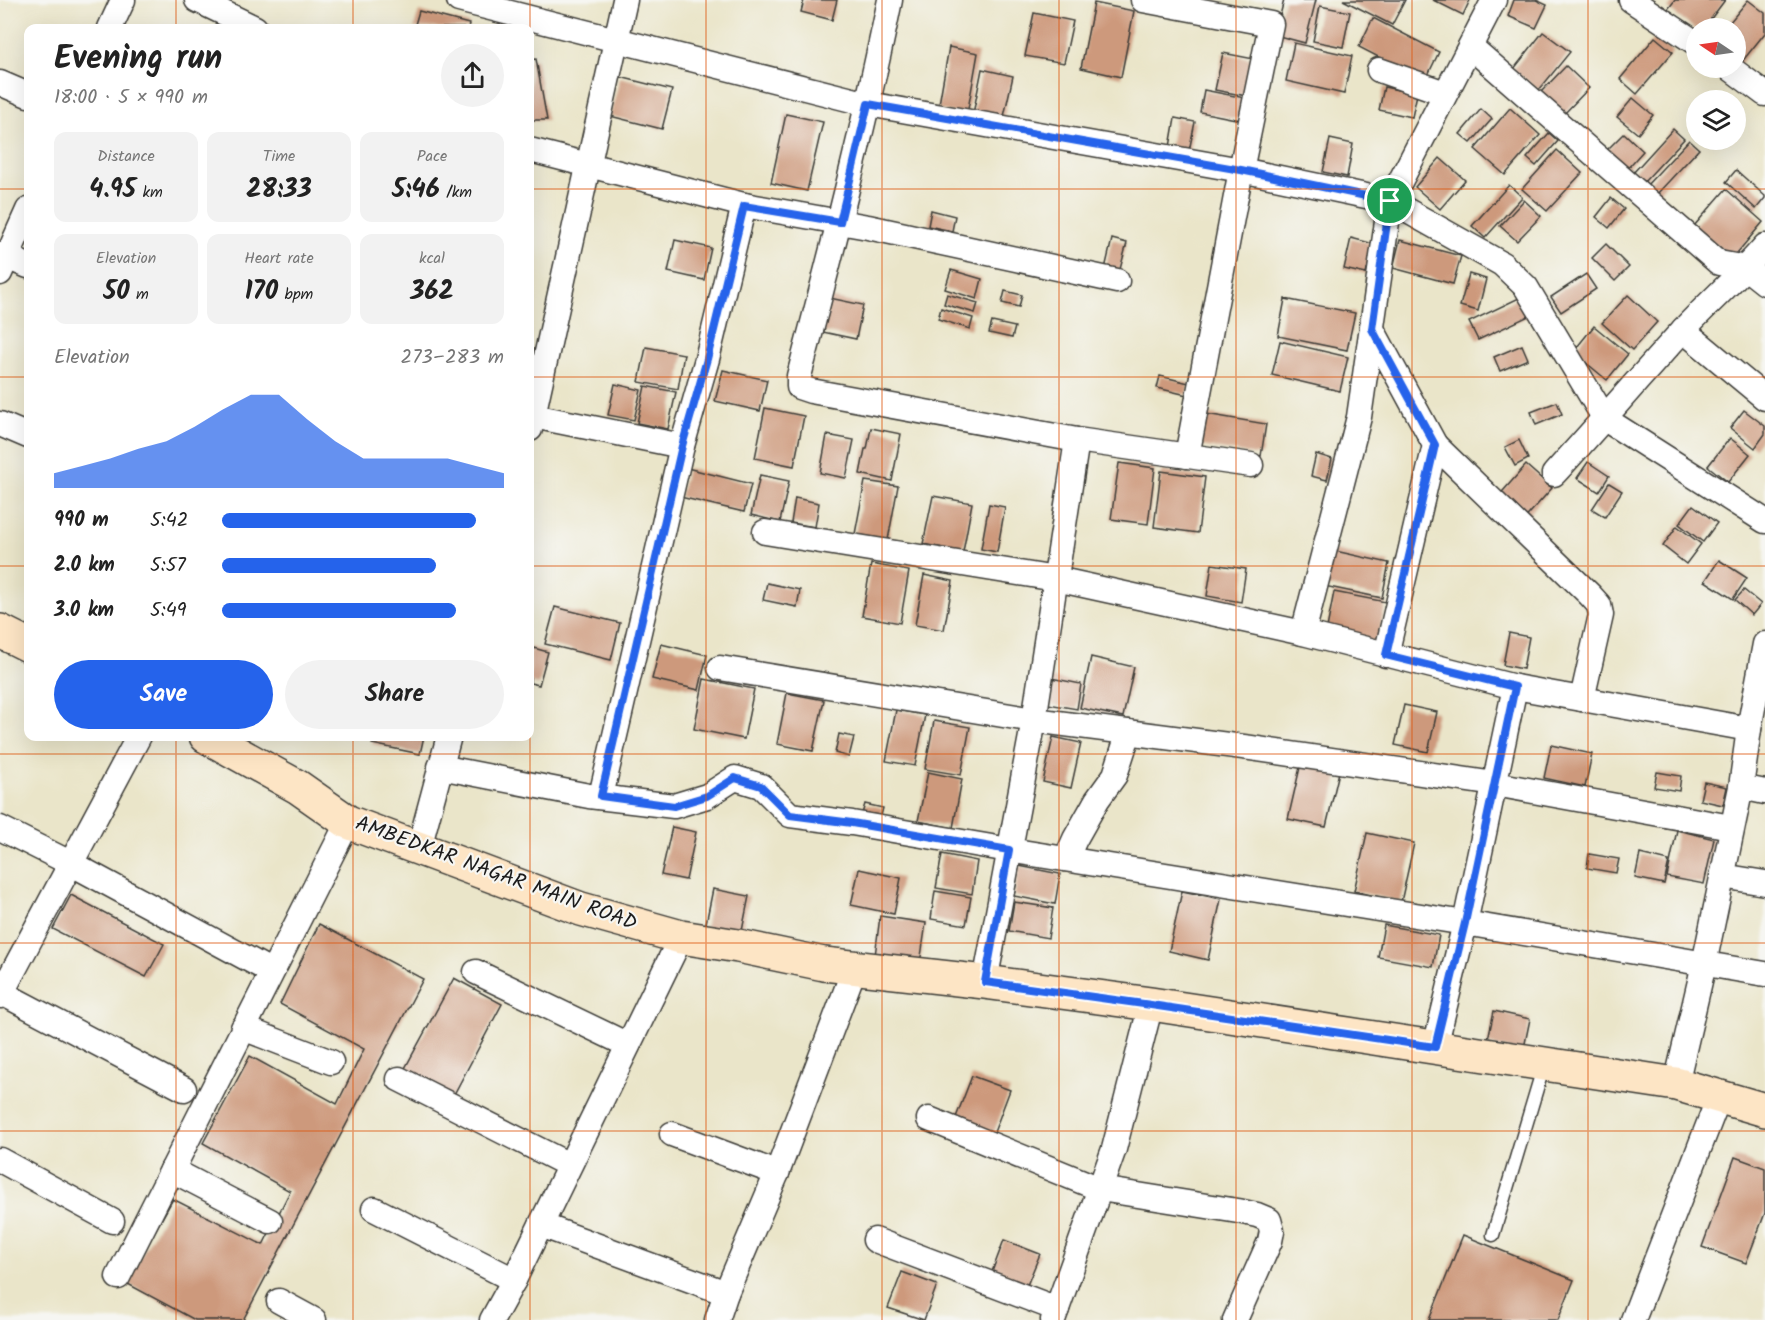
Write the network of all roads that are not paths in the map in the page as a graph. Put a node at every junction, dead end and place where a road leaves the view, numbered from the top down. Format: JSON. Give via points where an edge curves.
{"nodes":[{"id":1,"x":123,"y":0,"type":"edge"},
{"id":2,"x":197,"y":0,"type":"edge"},
{"id":3,"x":459,"y":0,"type":"edge"},
{"id":4,"x":625,"y":0,"type":"edge"},
{"id":5,"x":890,"y":0,"type":"edge"},
{"id":6,"x":1143,"y":0,"type":"edge"},
{"id":7,"x":1494,"y":0,"type":"edge"},
{"id":8,"x":1631,"y":0,"type":"edge"},
{"id":9,"x":112,"y":24,"type":"edge"},
{"id":10,"x":247,"y":24,"type":"edge"},
{"id":11,"x":1686,"y":36,"type":"edge"},
{"id":12,"x":616,"y":39,"type":"junction"},
{"id":13,"x":1471,"y":47,"type":"junction"},
{"id":14,"x":1379,"y":70,"type":"dead end"},
{"id":15,"x":1743,"y":78,"type":"edge"},
{"id":16,"x":0,"y":83,"type":"edge"},
{"id":17,"x":24,"y":93,"type":"edge"},
{"id":18,"x":1445,"y":93,"type":"junction"},
{"id":19,"x":1765,"y":94,"type":"edge"},
{"id":20,"x":868,"y":104,"type":"junction"},
{"id":21,"x":534,"y":151,"type":"edge"},
{"id":22,"x":588,"y":164,"type":"junction"},
{"id":23,"x":1241,"y":170,"type":"junction"},
{"id":24,"x":1390,"y":201,"type":"junction"},
{"id":25,"x":744,"y":206,"type":"junction"},
{"id":26,"x":24,"y":221,"type":"edge"},
{"id":27,"x":840,"y":222,"type":"junction"},
{"id":28,"x":1765,"y":246,"type":"edge"},
{"id":29,"x":9,"y":262,"type":"edge"},
{"id":30,"x":1746,"y":267,"type":"junction"},
{"id":31,"x":1117,"y":281,"type":"dead end"},
{"id":32,"x":1765,"y":284,"type":"edge"},
{"id":33,"x":1372,"y":329,"type":"junction"},
{"id":34,"x":1683,"y":330,"type":"junction"},
{"id":35,"x":537,"y":358,"type":"edge"},
{"id":36,"x":534,"y":390,"type":"edge"},
{"id":37,"x":1765,"y":398,"type":"edge"},
{"id":38,"x":1605,"y":419,"type":"junction"},
{"id":39,"x":534,"y":423,"type":"edge"},
{"id":40,"x":0,"y":424,"type":"edge"},
{"id":41,"x":24,"y":434,"type":"edge"},
{"id":42,"x":1077,"y":440,"type":"junction"},
{"id":43,"x":1435,"y":445,"type":"junction"},
{"id":44,"x":682,"y":446,"type":"junction"},
{"id":45,"x":1188,"y":456,"type":"junction"},
{"id":46,"x":1251,"y":465,"type":"dead end"},
{"id":47,"x":1554,"y":474,"type":"dead end"},
{"id":48,"x":1765,"y":521,"type":"edge"},
{"id":49,"x":765,"y":532,"type":"dead end"},
{"id":50,"x":1056,"y":579,"type":"junction"},
{"id":51,"x":0,"y":631,"type":"edge"},
{"id":52,"x":1303,"y":633,"type":"junction"},
{"id":53,"x":24,"y":643,"type":"edge"},
{"id":54,"x":1765,"y":644,"type":"edge"},
{"id":55,"x":1386,"y":655,"type":"junction"},
{"id":56,"x":720,"y":668,"type":"dead end"},
{"id":57,"x":1515,"y":687,"type":"junction"},
{"id":58,"x":1582,"y":699,"type":"junction"},
{"id":59,"x":1034,"y":720,"type":"junction"},
{"id":60,"x":1749,"y":729,"type":"junction"},
{"id":61,"x":1130,"y":732,"type":"junction"},
{"id":62,"x":136,"y":741,"type":"edge"},
{"id":63,"x":215,"y":741,"type":"edge"},
{"id":64,"x":448,"y":741,"type":"edge"},
{"id":65,"x":440,"y":767,"type":"junction"},
{"id":66,"x":1495,"y":784,"type":"junction"},
{"id":67,"x":1741,"y":787,"type":"junction"},
{"id":68,"x":1765,"y":792,"type":"edge"},
{"id":69,"x":601,"y":796,"type":"junction"},
{"id":70,"x":348,"y":822,"type":"junction"},
{"id":71,"x":1731,"y":827,"type":"junction"},
{"id":72,"x":0,"y":828,"type":"edge"},
{"id":73,"x":418,"y":848,"type":"junction"},
{"id":74,"x":1009,"y":850,"type":"junction"},
{"id":75,"x":1066,"y":859,"type":"junction"},
{"id":76,"x":72,"y":864,"type":"junction"},
{"id":77,"x":1722,"y":876,"type":"junction"},
{"id":78,"x":1765,"y":883,"type":"edge"},
{"id":79,"x":1465,"y":923,"type":"junction"},
{"id":80,"x":681,"y":937,"type":"junction"},
{"id":81,"x":1704,"y":964,"type":"junction"},
{"id":82,"x":261,"y":966,"type":"dead end"},
{"id":83,"x":855,"y":967,"type":"junction"},
{"id":84,"x":476,"y":972,"type":"dead end"},
{"id":85,"x":1765,"y":974,"type":"edge"},
{"id":86,"x":985,"y":982,"type":"junction"},
{"id":87,"x":1,"y":994,"type":"edge"},
{"id":88,"x":1151,"y":1005,"type":"junction"},
{"id":89,"x":243,"y":1028,"type":"junction"},
{"id":90,"x":628,"y":1045,"type":"junction"},
{"id":91,"x":1435,"y":1047,"type":"junction"},
{"id":92,"x":331,"y":1062,"type":"dead end"},
{"id":93,"x":1544,"y":1064,"type":"junction"},
{"id":94,"x":399,"y":1079,"type":"dead end"},
{"id":95,"x":1676,"y":1084,"type":"junction"},
{"id":96,"x":184,"y":1089,"type":"dead end"},
{"id":97,"x":1719,"y":1097,"type":"junction"},
{"id":98,"x":1765,"y":1110,"type":"edge"},
{"id":99,"x":929,"y":1119,"type":"dead end"},
{"id":100,"x":672,"y":1134,"type":"dead end"},
{"id":101,"x":0,"y":1160,"type":"edge"},
{"id":102,"x":569,"y":1165,"type":"junction"},
{"id":103,"x":172,"y":1170,"type":"junction"},
{"id":104,"x":777,"y":1173,"type":"junction"},
{"id":105,"x":1100,"y":1188,"type":"junction"},
{"id":106,"x":374,"y":1209,"type":"dead end"},
{"id":107,"x":112,"y":1221,"type":"dead end"},
{"id":108,"x":270,"y":1221,"type":"dead end"},
{"id":109,"x":541,"y":1224,"type":"junction"},
{"id":110,"x":1493,"y":1234,"type":"dead end"},
{"id":111,"x":875,"y":1240,"type":"dead end"},
{"id":112,"x":118,"y":1277,"type":"dead end"},
{"id":113,"x":514,"y":1280,"type":"junction"},
{"id":114,"x":726,"y":1293,"type":"junction"},
{"id":115,"x":279,"y":1301,"type":"dead end"},
{"id":116,"x":1055,"y":1314,"type":"edge"},
{"id":117,"x":314,"y":1320,"type":"edge"},
{"id":118,"x":492,"y":1320,"type":"edge"},
{"id":119,"x":717,"y":1320,"type":"edge"},
{"id":120,"x":1236,"y":1320,"type":"edge"},
{"id":121,"x":1633,"y":1320,"type":"edge"}],
"edges":[{"from":1,"to":9,"type":"street"},
{"from":2,"to":10,"type":"street"},
{"from":3,"to":12,"type":"street"},
{"from":4,"to":12,"type":"street"},
{"from":5,"to":20,"type":"street"},
{"from":6,"to":23,"type":"street","via":[[1271,24]]},
{"from":7,"to":13,"type":"street"},
{"from":8,"to":11,"type":"street"},
{"from":12,"to":20,"type":"street"},
{"from":12,"to":22,"type":"street"},
{"from":13,"to":18,"type":"street"},
{"from":13,"to":30,"type":"street","via":[[1719,263]]},
{"from":14,"to":18,"type":"street"},
{"from":15,"to":19,"type":"street"},
{"from":16,"to":17,"type":"street"},
{"from":18,"to":24,"type":"street"},
{"from":20,"to":23,"type":"street"},
{"from":20,"to":27,"type":"street"},
{"from":21,"to":22,"type":"street"},
{"from":22,"to":25,"type":"street"},
{"from":22,"to":35,"type":"street"},
{"from":23,"to":24,"type":"street"},
{"from":23,"to":45,"type":"street"},
{"from":24,"to":33,"type":"street"},
{"from":24,"to":38,"type":"street","via":[[1502,264],[1526,287]]},
{"from":25,"to":27,"type":"street"},
{"from":25,"to":44,"type":"street"},
{"from":26,"to":29,"type":"street"},
{"from":27,"to":31,"type":"street"},
{"from":27,"to":42,"type":"street","via":[[799,387]]},
{"from":28,"to":30,"type":"street"},
{"from":30,"to":32,"type":"street"},
{"from":30,"to":34,"type":"street"},
{"from":33,"to":43,"type":"street"},
{"from":33,"to":52,"type":"street","via":[[1359,417]]},
{"from":34,"to":37,"type":"street"},
{"from":34,"to":38,"type":"street"},
{"from":35,"to":36,"type":"street"},
{"from":38,"to":47,"type":"street"},
{"from":38,"to":48,"type":"street"},
{"from":39,"to":44,"type":"street"},
{"from":40,"to":41,"type":"street"},
{"from":42,"to":45,"type":"street"},
{"from":42,"to":50,"type":"street"},
{"from":43,"to":55,"type":"street"},
{"from":43,"to":58,"type":"street","via":[[1599,606],[1601,615]]},
{"from":44,"to":69,"type":"street"},
{"from":45,"to":46,"type":"street"},
{"from":49,"to":50,"type":"street"},
{"from":50,"to":52,"type":"street"},
{"from":50,"to":59,"type":"street"},
{"from":51,"to":53,"type":"street"},
{"from":52,"to":55,"type":"street"},
{"from":54,"to":60,"type":"street"},
{"from":55,"to":57,"type":"street"},
{"from":56,"to":59,"type":"street"},
{"from":57,"to":58,"type":"street"},
{"from":57,"to":66,"type":"street"},
{"from":58,"to":60,"type":"street"},
{"from":59,"to":61,"type":"street"},
{"from":59,"to":74,"type":"street"},
{"from":60,"to":67,"type":"street"},
{"from":61,"to":66,"type":"street"},
{"from":61,"to":75,"type":"street","via":[[1115,775]]},
{"from":62,"to":76,"type":"street"},
{"from":63,"to":70,"type":"street","name":"AMBEDKAR NAGAR MAIN ROAD","via":[[298,787]]},
{"from":64,"to":65,"type":"street"},
{"from":65,"to":69,"type":"street"},
{"from":65,"to":73,"type":"street"},
{"from":66,"to":71,"type":"street"},
{"from":66,"to":79,"type":"street"},
{"from":67,"to":68,"type":"street"},
{"from":67,"to":71,"type":"street"},
{"from":69,"to":74,"type":"street","via":[[674,806],[707,796],[735,778],[761,786],[790,815]]},
{"from":70,"to":73,"type":"street","name":"AMBEDKAR NAGAR MAIN ROAD"},
{"from":70,"to":89,"type":"street"},
{"from":71,"to":77,"type":"street"},
{"from":72,"to":76,"type":"street"},
{"from":73,"to":80,"type":"street","name":"AMBEDKAR NAGAR MAIN ROAD","via":[[581,909]]},
{"from":74,"to":75,"type":"street"},
{"from":74,"to":86,"type":"street"},
{"from":75,"to":79,"type":"street"},
{"from":76,"to":82,"type":"street"},
{"from":76,"to":87,"type":"street"},
{"from":77,"to":78,"type":"street"},
{"from":77,"to":81,"type":"street"},
{"from":79,"to":81,"type":"street"},
{"from":79,"to":91,"type":"street"},
{"from":80,"to":83,"type":"street","name":"AMBEDKAR NAGAR MAIN ROAD"},
{"from":80,"to":90,"type":"street"},
{"from":81,"to":85,"type":"street"},
{"from":81,"to":95,"type":"street"},
{"from":83,"to":86,"type":"street","name":"AMBEDKAR NAGAR MAIN ROAD"},
{"from":83,"to":104,"type":"street"},
{"from":84,"to":90,"type":"street"},
{"from":86,"to":88,"type":"street","name":"AMBEDKAR NAGAR MAIN ROAD"},
{"from":87,"to":96,"type":"street"},
{"from":88,"to":91,"type":"street","name":"AMBEDKAR NAGAR MAIN ROAD"},
{"from":88,"to":105,"type":"street","via":[[1114,1149]]},
{"from":89,"to":92,"type":"street"},
{"from":89,"to":103,"type":"street"},
{"from":90,"to":102,"type":"street"},
{"from":91,"to":93,"type":"street","name":"AMBEDKAR NAGAR MAIN ROAD"},
{"from":93,"to":95,"type":"street","name":"AMBEDKAR NAGAR MAIN ROAD"},
{"from":93,"to":110,"type":"lane"},
{"from":94,"to":102,"type":"street"},
{"from":95,"to":97,"type":"street","name":"AMBEDKAR NAGAR MAIN ROAD"},
{"from":97,"to":98,"type":"street","name":"AMBEDKAR NAGAR MAIN ROAD"},
{"from":97,"to":121,"type":"street"},
{"from":99,"to":105,"type":"street"},
{"from":100,"to":104,"type":"street"},
{"from":101,"to":107,"type":"street"},
{"from":102,"to":109,"type":"street"},
{"from":103,"to":108,"type":"street"},
{"from":103,"to":112,"type":"street"},
{"from":104,"to":114,"type":"street"},
{"from":105,"to":116,"type":"street"},
{"from":105,"to":120,"type":"street","via":[[1239,1211],[1269,1220],[1270,1241]]},
{"from":106,"to":113,"type":"street"},
{"from":109,"to":113,"type":"street"},
{"from":109,"to":114,"type":"street"},
{"from":111,"to":116,"type":"street"},
{"from":113,"to":118,"type":"street"},
{"from":114,"to":119,"type":"street"},
{"from":115,"to":117,"type":"street"}]}
